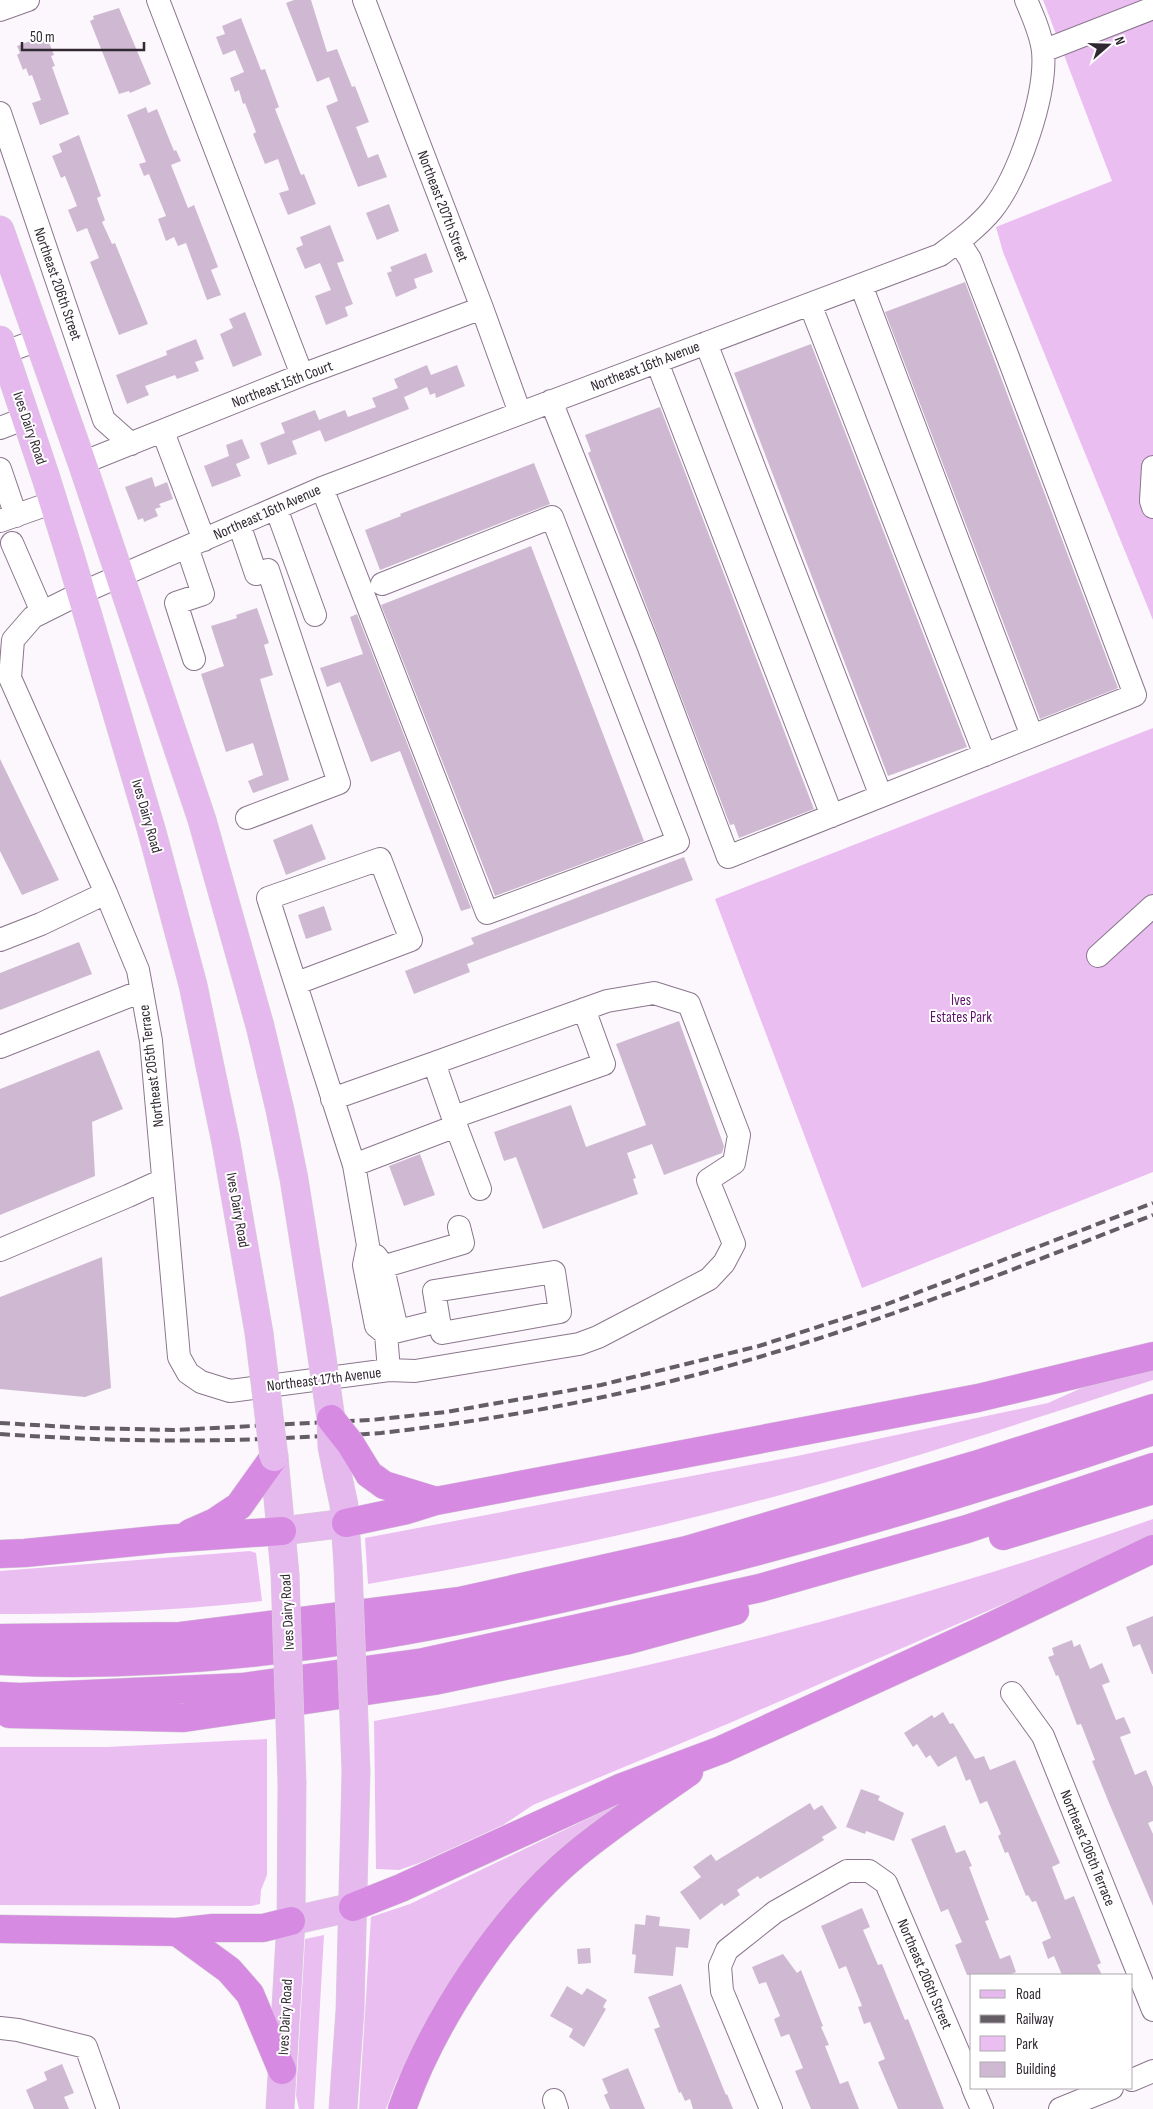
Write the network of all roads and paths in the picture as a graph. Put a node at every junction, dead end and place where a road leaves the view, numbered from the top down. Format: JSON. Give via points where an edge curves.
{"nodes":[{"id":1,"x":28,"y":0,"type":"edge"},
{"id":2,"x":158,"y":0,"type":"edge"},
{"id":3,"x":364,"y":0,"type":"edge"},
{"id":4,"x":1026,"y":0,"type":"edge"},
{"id":5,"x":1153,"y":8,"type":"edge"},
{"id":6,"x":0,"y":10,"type":"edge"},
{"id":7,"x":1043,"y":51,"type":"junction"},
{"id":8,"x":0,"y":113,"type":"edge"},
{"id":9,"x":0,"y":230,"type":"edge"},
{"id":10,"x":959,"y":242,"type":"junction"},
{"id":11,"x":861,"y":285,"type":"junction"},
{"id":12,"x":810,"y":304,"type":"junction"},
{"id":13,"x":482,"y":308,"type":"junction"},
{"id":14,"x":38,"y":340,"type":"junction"},
{"id":15,"x":706,"y":343,"type":"junction"},
{"id":16,"x":1,"y":349,"type":"edge"},
{"id":17,"x":658,"y":362,"type":"junction"},
{"id":18,"x":302,"y":375,"type":"junction"},
{"id":19,"x":551,"y":401,"type":"junction"},
{"id":20,"x":520,"y":413,"type":"junction"},
{"id":21,"x":26,"y":418,"type":"junction"},
{"id":22,"x":0,"y":428,"type":"edge"},
{"id":23,"x":163,"y":432,"type":"junction"},
{"id":24,"x":132,"y":444,"type":"junction"},
{"id":25,"x":82,"y":463,"type":"junction"},
{"id":26,"x":1153,"y":467,"type":"edge"},
{"id":27,"x":0,"y":469,"type":"edge"},
{"id":28,"x":322,"y":488,"type":"junction"},
{"id":29,"x":54,"y":502,"type":"junction"},
{"id":30,"x":1153,"y":507,"type":"edge"},
{"id":31,"x":276,"y":508,"type":"junction"},
{"id":32,"x":8,"y":519,"type":"edge"},
{"id":33,"x":239,"y":524,"type":"junction"},
{"id":34,"x":12,"y":543,"type":"dead end"},
{"id":35,"x":196,"y":544,"type":"junction"},
{"id":36,"x":120,"y":577,"type":"junction"},
{"id":37,"x":382,"y":584,"type":"dead end"},
{"id":38,"x":81,"y":593,"type":"junction"},
{"id":39,"x":42,"y":612,"type":"junction"},
{"id":40,"x":315,"y":615,"type":"dead end"},
{"id":41,"x":194,"y":658,"type":"dead end"},
{"id":42,"x":1032,"y":736,"type":"junction"},
{"id":43,"x":985,"y":755,"type":"junction"},
{"id":44,"x":881,"y":796,"type":"junction"},
{"id":45,"x":832,"y":816,"type":"junction"},
{"id":46,"x":247,"y":818,"type":"dead end"},
{"id":47,"x":106,"y":893,"type":"junction"},
{"id":48,"x":1153,"y":906,"type":"edge"},
{"id":49,"x":0,"y":940,"type":"edge"},
{"id":50,"x":1098,"y":956,"type":"dead end"},
{"id":51,"x":297,"y":983,"type":"junction"},
{"id":52,"x":142,"y":991,"type":"junction"},
{"id":53,"x":584,"y":1009,"type":"junction"},
{"id":54,"x":0,"y":1047,"type":"edge"},
{"id":55,"x":434,"y":1064,"type":"junction"},
{"id":56,"x":332,"y":1099,"type":"junction"},
{"id":57,"x":455,"y":1122,"type":"junction"},
{"id":58,"x":354,"y":1164,"type":"junction"},
{"id":59,"x":163,"y":1180,"type":"junction"},
{"id":60,"x":480,"y":1189,"type":"dead end"},
{"id":61,"x":459,"y":1227,"type":"dead end"},
{"id":62,"x":368,"y":1245,"type":"junction"},
{"id":63,"x":0,"y":1250,"type":"edge"},
{"id":64,"x":382,"y":1267,"type":"junction"},
{"id":65,"x":439,"y":1321,"type":"junction"},
{"id":66,"x":386,"y":1334,"type":"junction"},
{"id":67,"x":1153,"y":1356,"type":"edge"},
{"id":68,"x":389,"y":1370,"type":"junction"},
{"id":69,"x":260,"y":1387,"type":"joint"},
{"id":70,"x":1153,"y":1408,"type":"edge"},
{"id":71,"x":331,"y":1419,"type":"junction"},
{"id":72,"x":1153,"y":1431,"type":"edge"},
{"id":73,"x":1153,"y":1467,"type":"edge"},
{"id":74,"x":275,"y":1469,"type":"junction"},
{"id":75,"x":1153,"y":1490,"type":"edge"},
{"id":76,"x":436,"y":1501,"type":"junction"},
{"id":77,"x":346,"y":1523,"type":"junction"},
{"id":78,"x":282,"y":1531,"type":"junction"},
{"id":79,"x":180,"y":1538,"type":"junction"},
{"id":80,"x":1153,"y":1549,"type":"edge"},
{"id":81,"x":0,"y":1554,"type":"edge"},
{"id":82,"x":0,"y":1638,"type":"edge"},
{"id":83,"x":0,"y":1661,"type":"edge"},
{"id":84,"x":1012,"y":1692,"type":"dead end"},
{"id":85,"x":0,"y":1696,"type":"edge"},
{"id":86,"x":0,"y":1714,"type":"edge"},
{"id":87,"x":721,"y":1750,"type":"junction"},
{"id":88,"x":353,"y":1907,"type":"junction"},
{"id":89,"x":291,"y":1921,"type":"junction"},
{"id":90,"x":0,"y":1930,"type":"edge"},
{"id":91,"x":177,"y":1932,"type":"junction"},
{"id":92,"x":1153,"y":2010,"type":"edge"},
{"id":93,"x":0,"y":2028,"type":"edge"},
{"id":94,"x":282,"y":2070,"type":"junction"},
{"id":95,"x":1153,"y":2071,"type":"edge"},
{"id":96,"x":970,"y":2079,"type":"edge"},
{"id":97,"x":1133,"y":2080,"type":"edge"},
{"id":98,"x":973,"y":2089,"type":"edge"},
{"id":99,"x":1110,"y":2089,"type":"edge"},
{"id":100,"x":108,"y":2109,"type":"edge"},
{"id":101,"x":280,"y":2109,"type":"edge"},
{"id":102,"x":343,"y":2109,"type":"edge"},
{"id":103,"x":402,"y":2109,"type":"edge"},
{"id":104,"x":771,"y":2109,"type":"edge"},
{"id":105,"x":982,"y":2109,"type":"edge"},
{"id":106,"x":1060,"y":2109,"type":"edge"}],
"edges":[{"from":1,"to":6,"type":"street"},
{"from":2,"to":18,"type":"street"},
{"from":3,"to":13,"type":"street","name":"Northeast 207th Street"},
{"from":4,"to":7,"type":"street","name":"Northeast 16th Avenue"},
{"from":5,"to":7,"type":"street"},
{"from":7,"to":10,"type":"street","name":"Northeast 16th Avenue","via":[[1041,85],[1027,140],[1010,181],[993,209]]},
{"from":8,"to":24,"type":"street","name":"Northeast 206th Street","via":[[104,420]]},
{"from":9,"to":14,"type":"main road"},
{"from":10,"to":11,"type":"street","name":"Northeast 16th Avenue","via":[[940,255]]},
{"from":10,"to":42,"type":"street","via":[[970,259],[1135,696]]},
{"from":11,"to":12,"type":"street","name":"Northeast 16th Avenue"},
{"from":11,"to":42,"type":"street"},
{"from":12,"to":15,"type":"street","name":"Northeast 16th Avenue"},
{"from":12,"to":43,"type":"street"},
{"from":13,"to":18,"type":"street","name":"Northeast 15th Court"},
{"from":13,"to":20,"type":"street","name":"Northeast 207th Street"},
{"from":14,"to":16,"type":"street"},
{"from":14,"to":25,"type":"main road"},
{"from":15,"to":17,"type":"street","name":"Northeast 16th Avenue"},
{"from":15,"to":44,"type":"street"},
{"from":16,"to":21,"type":"main road","name":"Ives Dairy Road"},
{"from":17,"to":19,"type":"street","name":"Northeast 16th Avenue"},
{"from":17,"to":45,"type":"street"},
{"from":18,"to":23,"type":"street","name":"Northeast 15th Court"},
{"from":19,"to":20,"type":"street","name":"Northeast 16th Avenue"},
{"from":19,"to":45,"type":"street","via":[[728,857]]},
{"from":20,"to":28,"type":"street","name":"Northeast 16th Avenue"},
{"from":21,"to":22,"type":"street"},
{"from":21,"to":29,"type":"main road","name":"Ives Dairy Road"},
{"from":23,"to":24,"type":"street","name":"Northeast 15th Court"},
{"from":23,"to":35,"type":"street"},
{"from":24,"to":25,"type":"street","name":"Northeast 15th Court"},
{"from":25,"to":36,"type":"main road"},
{"from":26,"to":30,"type":"street"},
{"from":27,"to":32,"type":"street"},
{"from":28,"to":31,"type":"street","name":"Northeast 16th Avenue"},
{"from":28,"to":37,"type":"street","via":[[487,913],[678,842],[552,517]]},
{"from":29,"to":32,"type":"street"},
{"from":29,"to":38,"type":"main road","name":"Ives Dairy Road"},
{"from":31,"to":33,"type":"street","name":"Northeast 16th Avenue"},
{"from":31,"to":40,"type":"street"},
{"from":33,"to":35,"type":"street","name":"Northeast 16th Avenue"},
{"from":33,"to":46,"type":"street","via":[[256,574],[268,570],[339,783]]},
{"from":34,"to":39,"type":"street"},
{"from":35,"to":36,"type":"street","name":"Northeast 16th Avenue"},
{"from":35,"to":41,"type":"street","via":[[202,594],[176,603]]},
{"from":36,"to":38,"type":"street","name":"Northeast 16th Avenue"},
{"from":36,"to":71,"type":"main road","bridge":true,"via":[[202,820],[260,1026],[294,1179]]},
{"from":38,"to":39,"type":"street","name":"Northeast 205th Terrace"},
{"from":38,"to":74,"type":"main road","name":"Ives Dairy Road","bridge":true,"via":[[152,832],[193,985],[224,1131],[259,1333]]},
{"from":39,"to":47,"type":"street","name":"Northeast 205th Terrace","via":[[33,617],[13,640],[10,678]]},
{"from":42,"to":43,"type":"street"},
{"from":43,"to":44,"type":"street"},
{"from":44,"to":45,"type":"street"},
{"from":47,"to":49,"type":"street"},
{"from":47,"to":52,"type":"street","name":"Northeast 205th Terrace","via":[[138,970]]},
{"from":48,"to":50,"type":"street"},
{"from":51,"to":51,"type":"street","via":[[268,898],[380,859],[411,940]]},
{"from":51,"to":56,"type":"street"},
{"from":52,"to":54,"type":"street"},
{"from":52,"to":59,"type":"street","name":"Northeast 205th Terrace","via":[[151,1041]]},
{"from":53,"to":55,"type":"street"},
{"from":53,"to":57,"type":"street","via":[[604,1064]]},
{"from":53,"to":68,"type":"street","name":"Northeast 17th Avenue","via":[[607,1001],[654,993],[689,1004],[739,1135],[734,1163],[708,1180],[734,1244],[724,1262],[708,1279],[579,1344],[415,1371]]},
{"from":55,"to":56,"type":"street"},
{"from":55,"to":57,"type":"street"},
{"from":56,"to":58,"type":"street"},
{"from":57,"to":58,"type":"street"},
{"from":57,"to":60,"type":"street"},
{"from":58,"to":62,"type":"street"},
{"from":59,"to":63,"type":"street"},
{"from":59,"to":69,"type":"street","name":"Northeast 205th Terrace","via":[[179,1357],[188,1373],[214,1387],[230,1391]]},
{"from":61,"to":64,"type":"street","via":[[463,1243]]},
{"from":62,"to":64,"type":"street"},
{"from":62,"to":66,"type":"street","via":[[364,1265],[376,1326]]},
{"from":64,"to":66,"type":"street","via":[[396,1325]]},
{"from":65,"to":65,"type":"street","via":[[442,1333],[560,1312],[554,1272],[434,1290]]},
{"from":65,"to":66,"type":"street"},
{"from":66,"to":68,"type":"street"},
{"from":67,"to":76,"type":"highway","via":[[978,1398]]},
{"from":68,"to":69,"type":"street","name":"Northeast 17th Avenue"},
{"from":70,"to":82,"type":"highway","via":[[975,1465],[687,1550],[460,1601],[181,1636]]},
{"from":71,"to":76,"type":"highway","bridge":true,"via":[[368,1474],[384,1485]]},
{"from":71,"to":77,"type":"main road","bridge":true,"via":[[332,1447]]},
{"from":72,"to":83,"type":"highway","via":[[1038,1470],[724,1561],[523,1609],[375,1637],[228,1656],[61,1664]]},
{"from":73,"to":85,"type":"highway","via":[[967,1529],[760,1588],[424,1662],[242,1687]]},
{"from":74,"to":78,"type":"main road","name":"Ives Dairy Road"},
{"from":74,"to":79,"type":"highway","via":[[246,1495],[239,1506],[215,1522]]},
{"from":75,"to":86,"type":"highway","via":[[960,1549],[629,1640],[434,1681],[184,1718]]},
{"from":76,"to":77,"type":"highway"},
{"from":77,"to":78,"type":"main road"},
{"from":77,"to":88,"type":"main road","bridge":true,"via":[[356,1772]]},
{"from":78,"to":79,"type":"highway"},
{"from":78,"to":89,"type":"main road","name":"Ives Dairy Road","bridge":true,"via":[[292,1783]]},
{"from":79,"to":81,"type":"highway"},
{"from":80,"to":87,"type":"highway"},
{"from":84,"to":92,"type":"street","name":"Northeast 206th Terrace","via":[[1042,1736]]},
{"from":87,"to":88,"type":"highway","via":[[622,1787]]},
{"from":87,"to":103,"type":"highway","via":[[581,1851],[532,1897],[501,1934],[449,2009]]},
{"from":88,"to":89,"type":"main road"},
{"from":88,"to":102,"type":"main road"},
{"from":89,"to":91,"type":"highway","via":[[263,1928]]},
{"from":89,"to":94,"type":"main road","name":"Ives Dairy Road"},
{"from":90,"to":91,"type":"highway"},
{"from":91,"to":94,"type":"highway","via":[[229,1970],[250,1994]]},
{"from":93,"to":100,"type":"street","via":[[86,2047]]},
{"from":94,"to":101,"type":"main road","name":"Ives Dairy Road"},
{"from":95,"to":97,"type":"street"},
{"from":96,"to":104,"type":"street","name":"Northeast 206th Street","via":[[886,1882],[869,1871],[847,1871],[775,1912],[727,1950],[720,1966],[722,1991]]},
{"from":98,"to":105,"type":"street"},
{"from":99,"to":106,"type":"street"}]}
